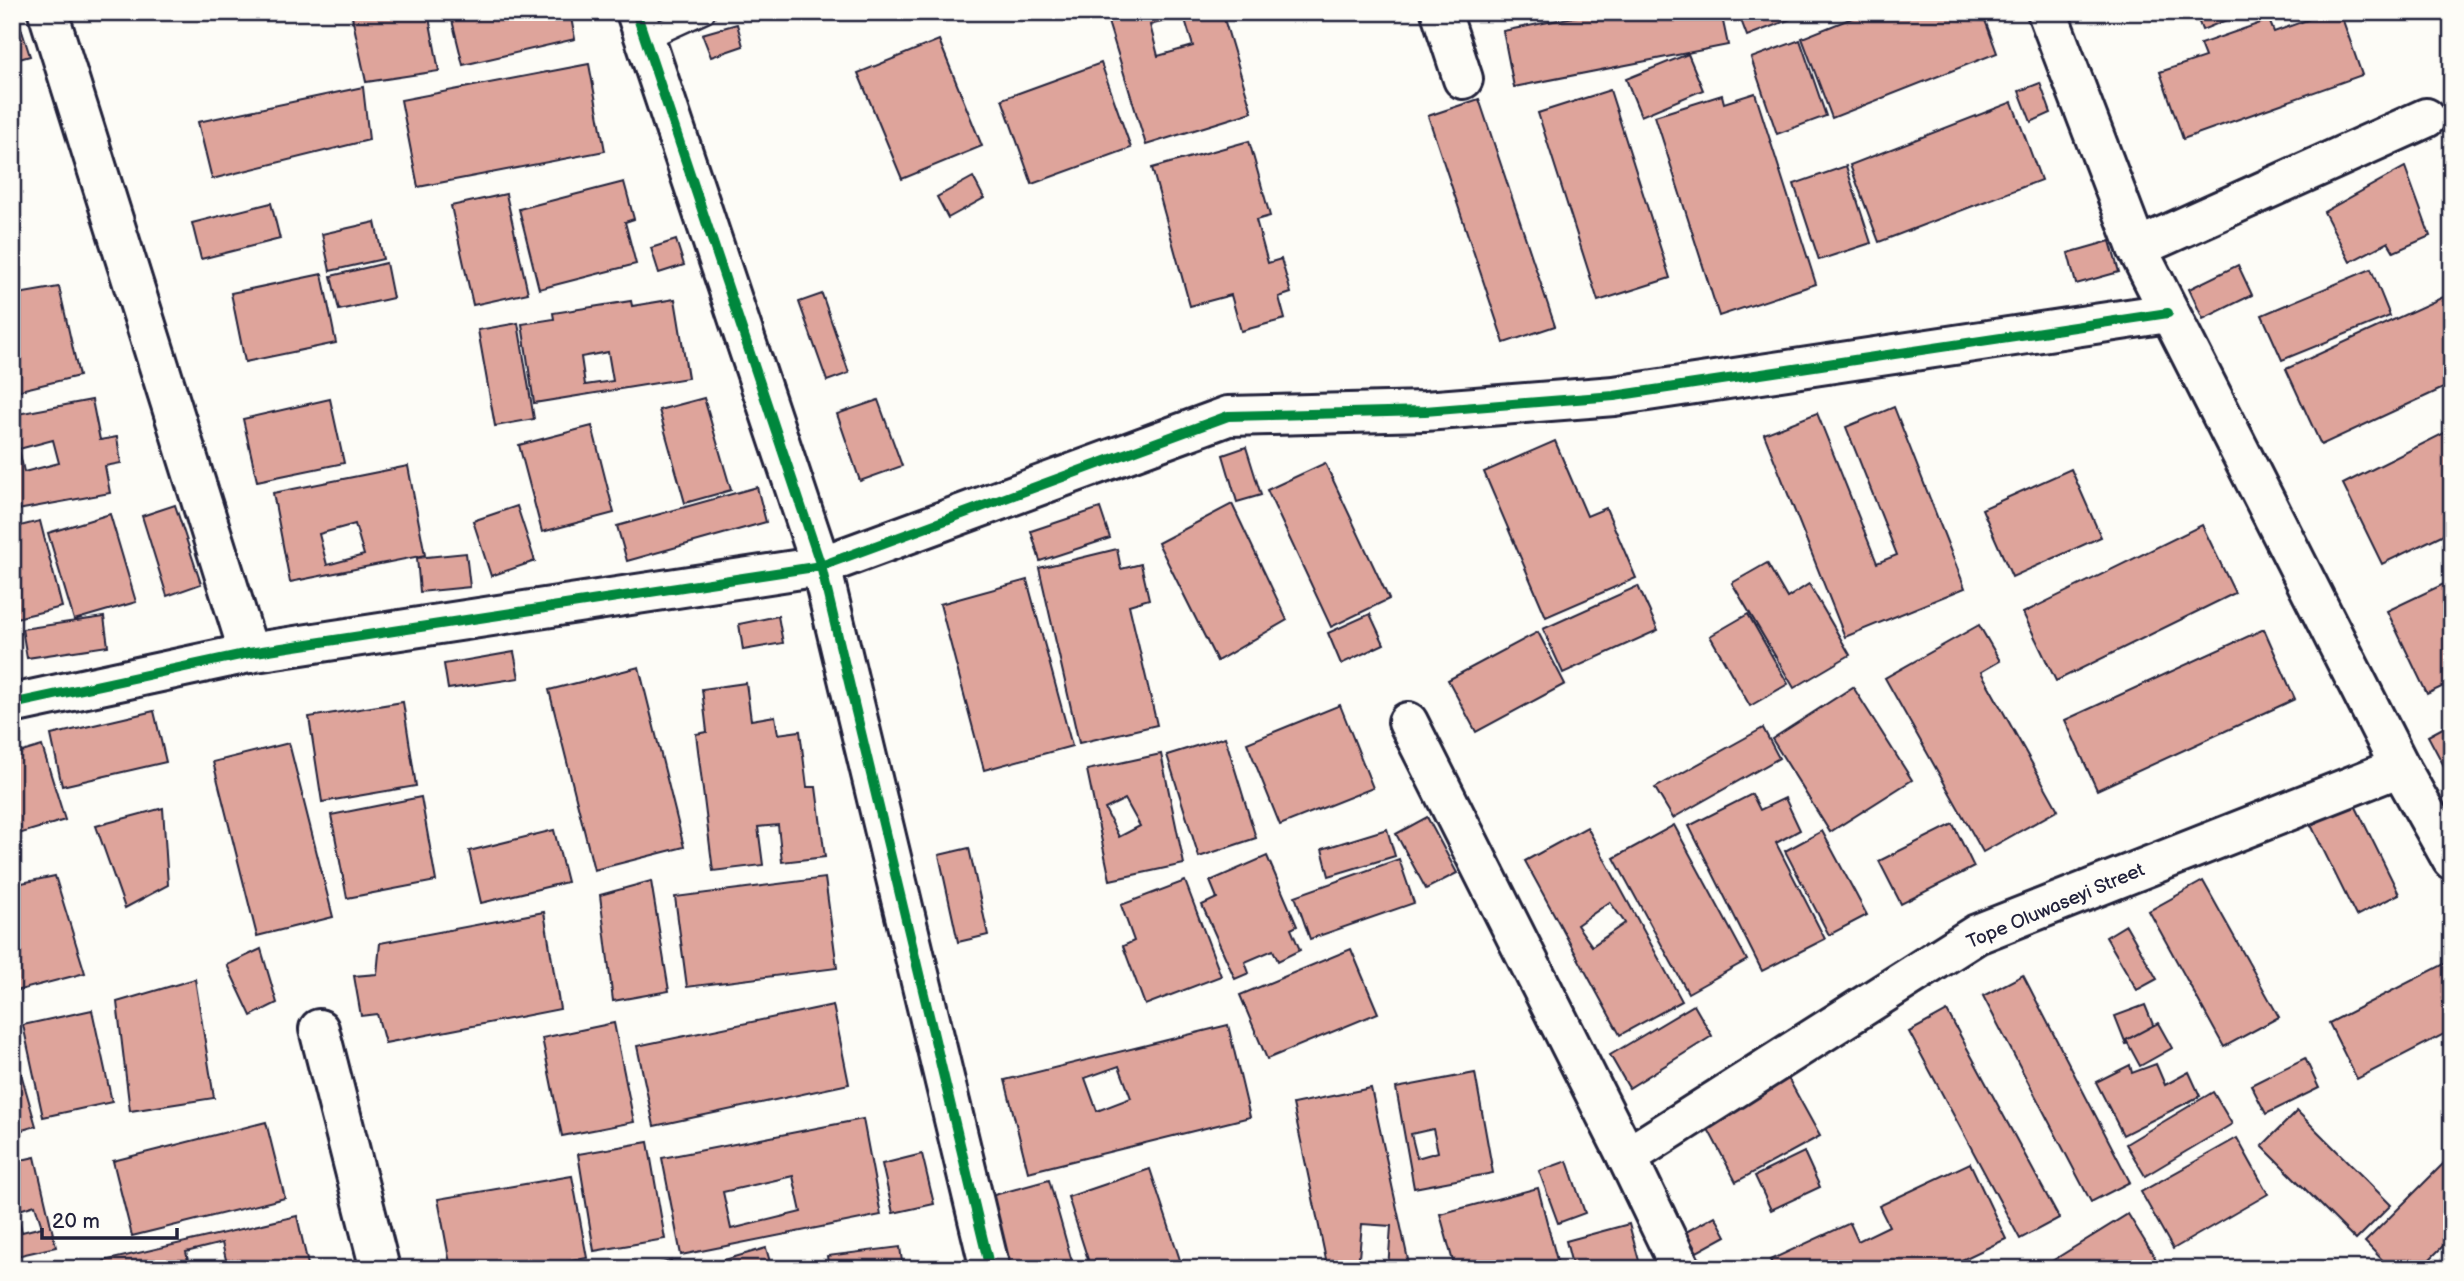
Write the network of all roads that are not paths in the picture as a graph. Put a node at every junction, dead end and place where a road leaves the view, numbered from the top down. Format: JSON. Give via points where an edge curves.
{"nodes":[{"id":1,"x":48,"y":12,"type":"edge"},
{"id":2,"x":704,"y":12,"type":"edge"},
{"id":3,"x":1441,"y":12,"type":"edge"},
{"id":4,"x":2047,"y":12,"type":"edge"},
{"id":5,"x":640,"y":25,"type":"edge"},
{"id":6,"x":1463,"y":79,"type":"dead end"},
{"id":7,"x":2426,"y":118,"type":"dead end"},
{"id":8,"x":2137,"y":248,"type":"junction"},
{"id":9,"x":2168,"y":313,"type":"junction"},
{"id":10,"x":821,"y":566,"type":"junction"},
{"id":11,"x":249,"y":653,"type":"junction"},
{"id":12,"x":12,"y":704,"type":"edge"},
{"id":13,"x":1408,"y":723,"type":"dead end"},
{"id":14,"x":2400,"y":766,"type":"junction"},
{"id":15,"x":2452,"y":860,"type":"edge"},
{"id":16,"x":319,"y":1029,"type":"dead end"},
{"id":17,"x":1627,"y":1157,"type":"junction"},
{"id":18,"x":380,"y":1269,"type":"edge"},
{"id":19,"x":990,"y":1269,"type":"edge"},
{"id":20,"x":1681,"y":1269,"type":"edge"}],
"edges":[{"from":1,"to":11,"type":"street"},
{"from":2,"to":5,"type":"lane"},
{"from":3,"to":6,"type":"street"},
{"from":4,"to":8,"type":"street"},
{"from":5,"to":10,"type":"street"},
{"from":7,"to":8,"type":"street"},
{"from":8,"to":9,"type":"street"},
{"from":9,"to":10,"type":"street","via":[[1614,396],[1425,411],[1228,416]]},
{"from":9,"to":14,"type":"street"},
{"from":10,"to":11,"type":"street"},
{"from":10,"to":19,"type":"street"},
{"from":11,"to":12,"type":"street"},
{"from":13,"to":17,"type":"street"},
{"from":14,"to":15,"type":"street"},
{"from":14,"to":17,"type":"street","name":"Tope Oluwaseyi Street","via":[[1977,934]]},
{"from":16,"to":18,"type":"street"},
{"from":17,"to":20,"type":"street"}]}
